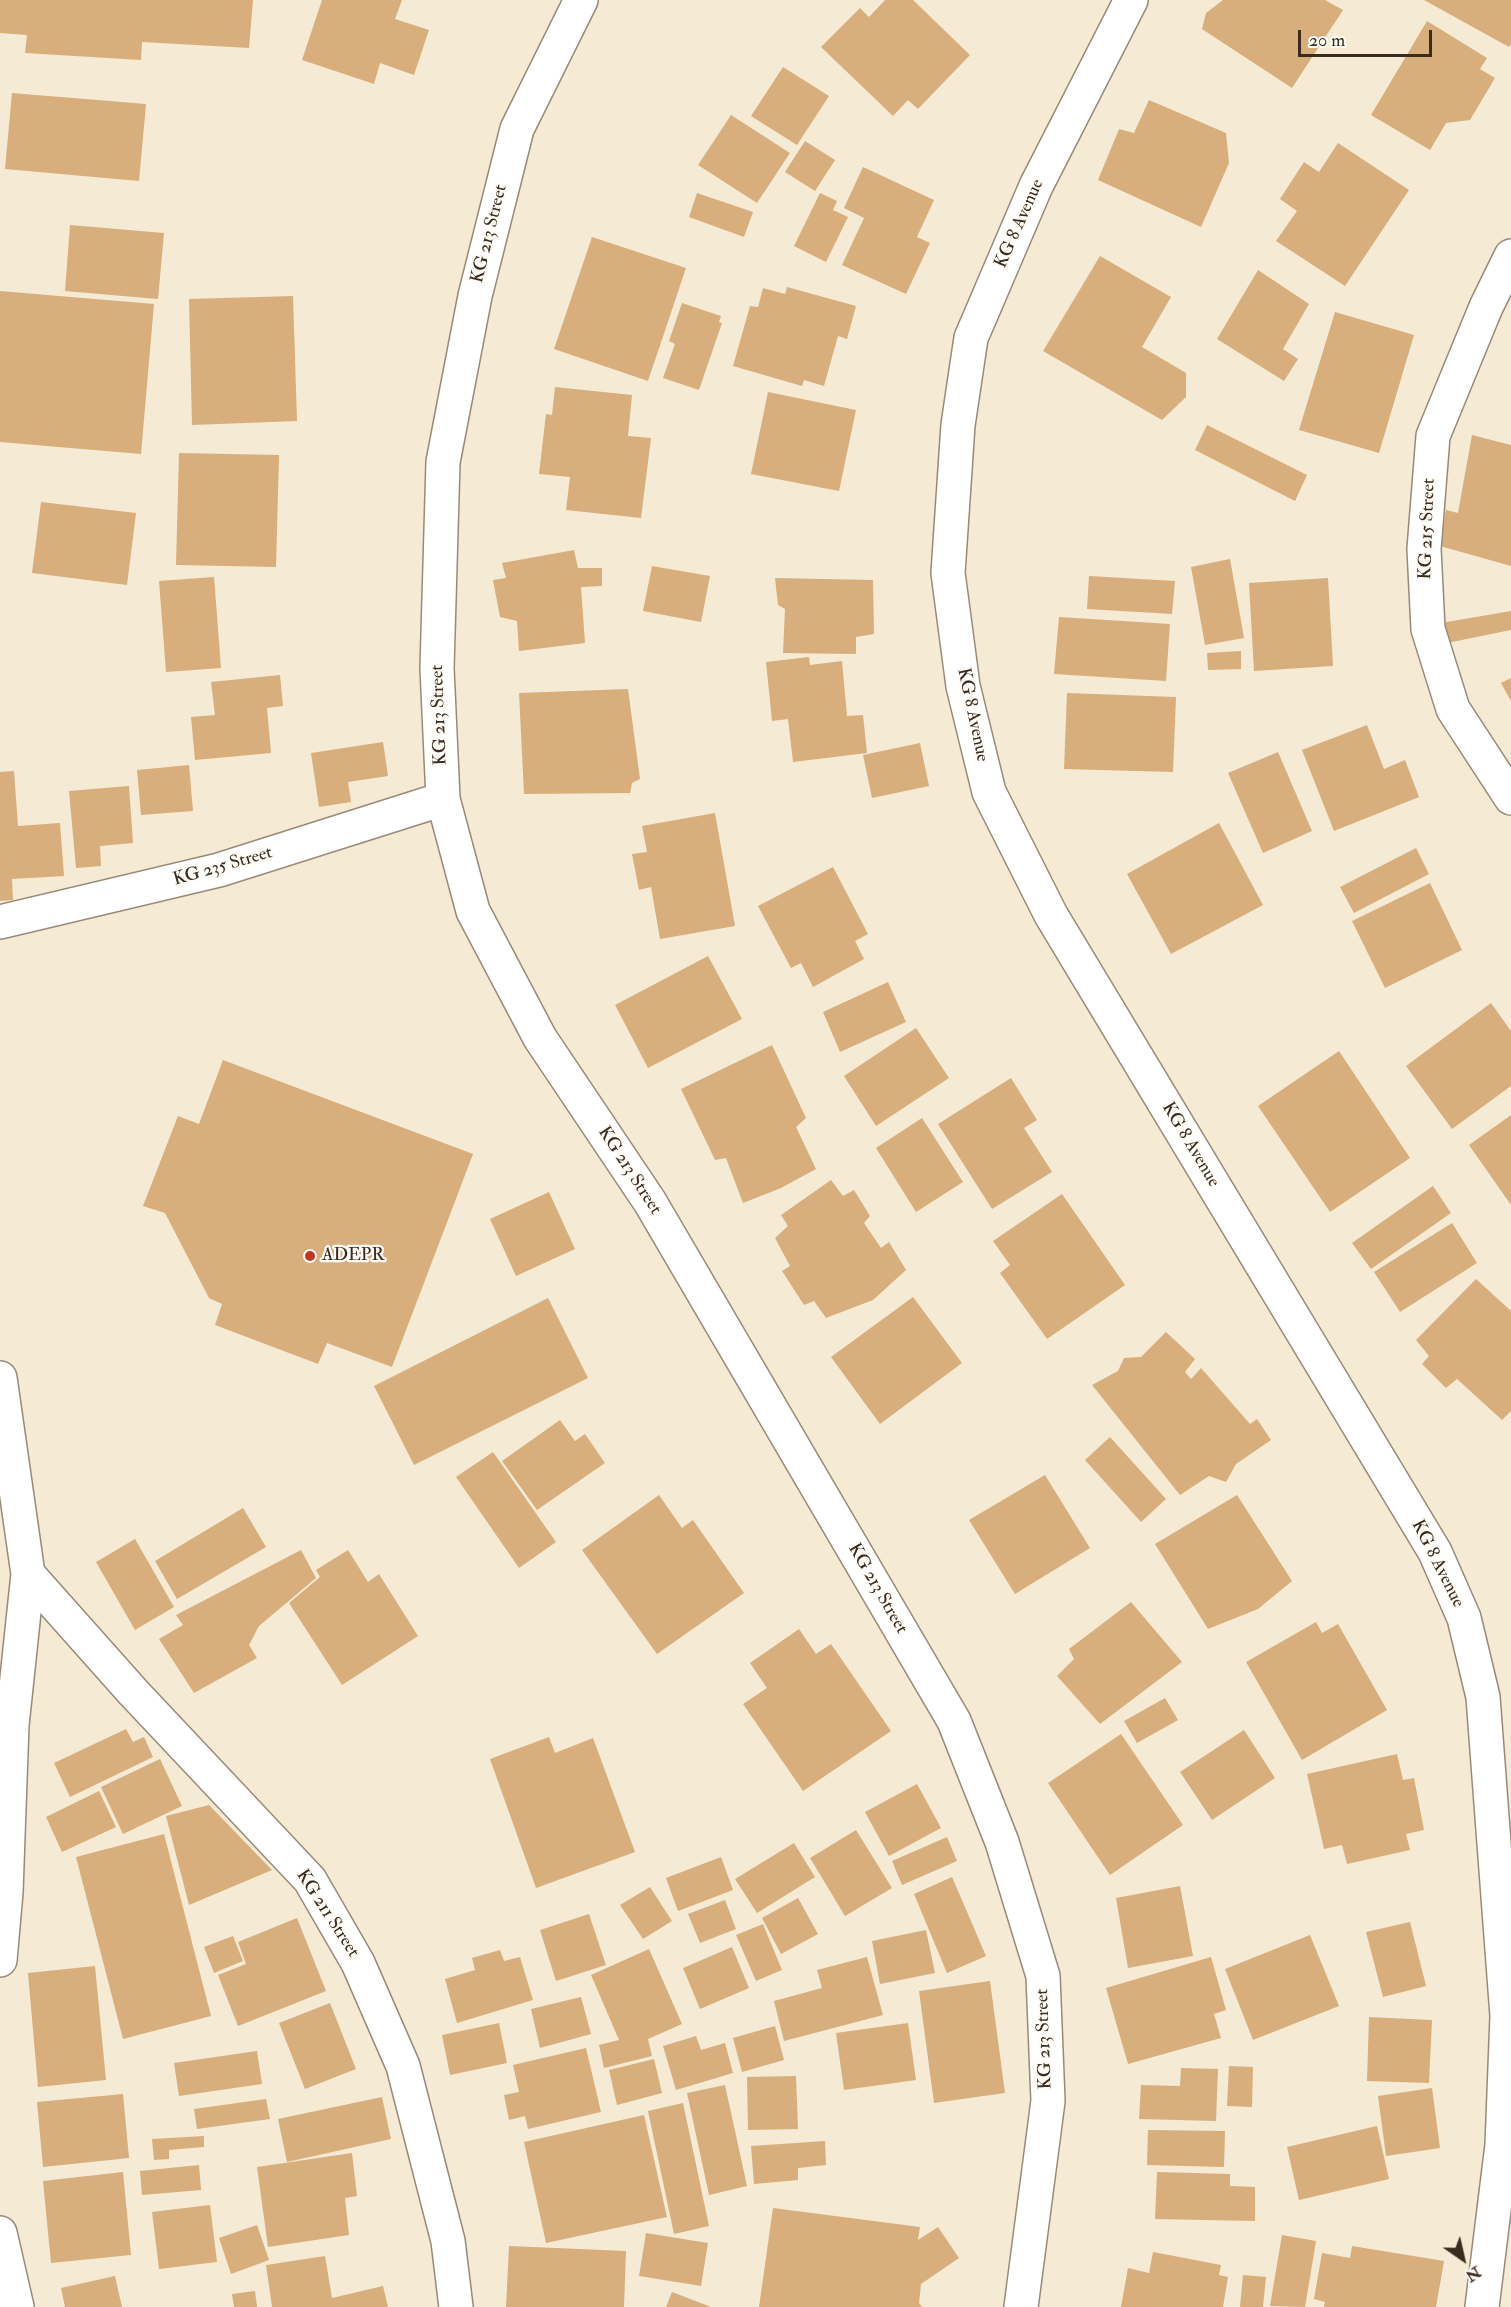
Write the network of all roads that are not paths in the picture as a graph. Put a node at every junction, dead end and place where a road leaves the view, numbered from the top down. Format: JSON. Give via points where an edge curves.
{"nodes":[{"id":1,"x":581,"y":0,"type":"edge"},
{"id":2,"x":1131,"y":0,"type":"edge"},
{"id":3,"x":1511,"y":256,"type":"edge"},
{"id":4,"x":1511,"y":798,"type":"edge"},
{"id":5,"x":443,"y":799,"type":"junction"},
{"id":6,"x":0,"y":922,"type":"edge"},
{"id":7,"x":0,"y":1378,"type":"edge"},
{"id":8,"x":28,"y":1574,"type":"junction"},
{"id":9,"x":0,"y":1960,"type":"edge"},
{"id":10,"x":0,"y":2233,"type":"edge"},
{"id":11,"x":17,"y":2307,"type":"edge"},
{"id":12,"x":456,"y":2307,"type":"edge"},
{"id":13,"x":1021,"y":2307,"type":"edge"},
{"id":14,"x":1482,"y":2307,"type":"edge"}],
"edges":[{"from":1,"to":5,"type":"street","name":"KG 213 Street","via":[[517,129],[475,296],[443,462],[437,668]]},
{"from":2,"to":14,"type":"street","name":"KG 8 Avenue","via":[[1036,186],[971,338],[958,425],[948,573],[963,686],[989,792],[1051,915],[1435,1552],[1464,1618],[1483,1697],[1507,2016],[1503,2145]]},
{"from":3,"to":4,"type":"street","name":"KG 215 Street","via":[[1433,436],[1424,549],[1428,629],[1453,709]]},
{"from":5,"to":6,"type":"street","name":"KG 235 Street","via":[[219,870]]},
{"from":5,"to":13,"type":"street","name":"KG 213 Street","via":[[473,910],[540,1038],[650,1202],[954,1721],[998,1831],[1043,1976],[1048,2101]]},
{"from":7,"to":8,"type":"street"},
{"from":8,"to":9,"type":"street","via":[[12,1725]]},
{"from":8,"to":12,"type":"street","name":"KG 211 Street","via":[[310,1880],[358,1963],[403,2066],[448,2241]]},
{"from":10,"to":11,"type":"street"}]}
